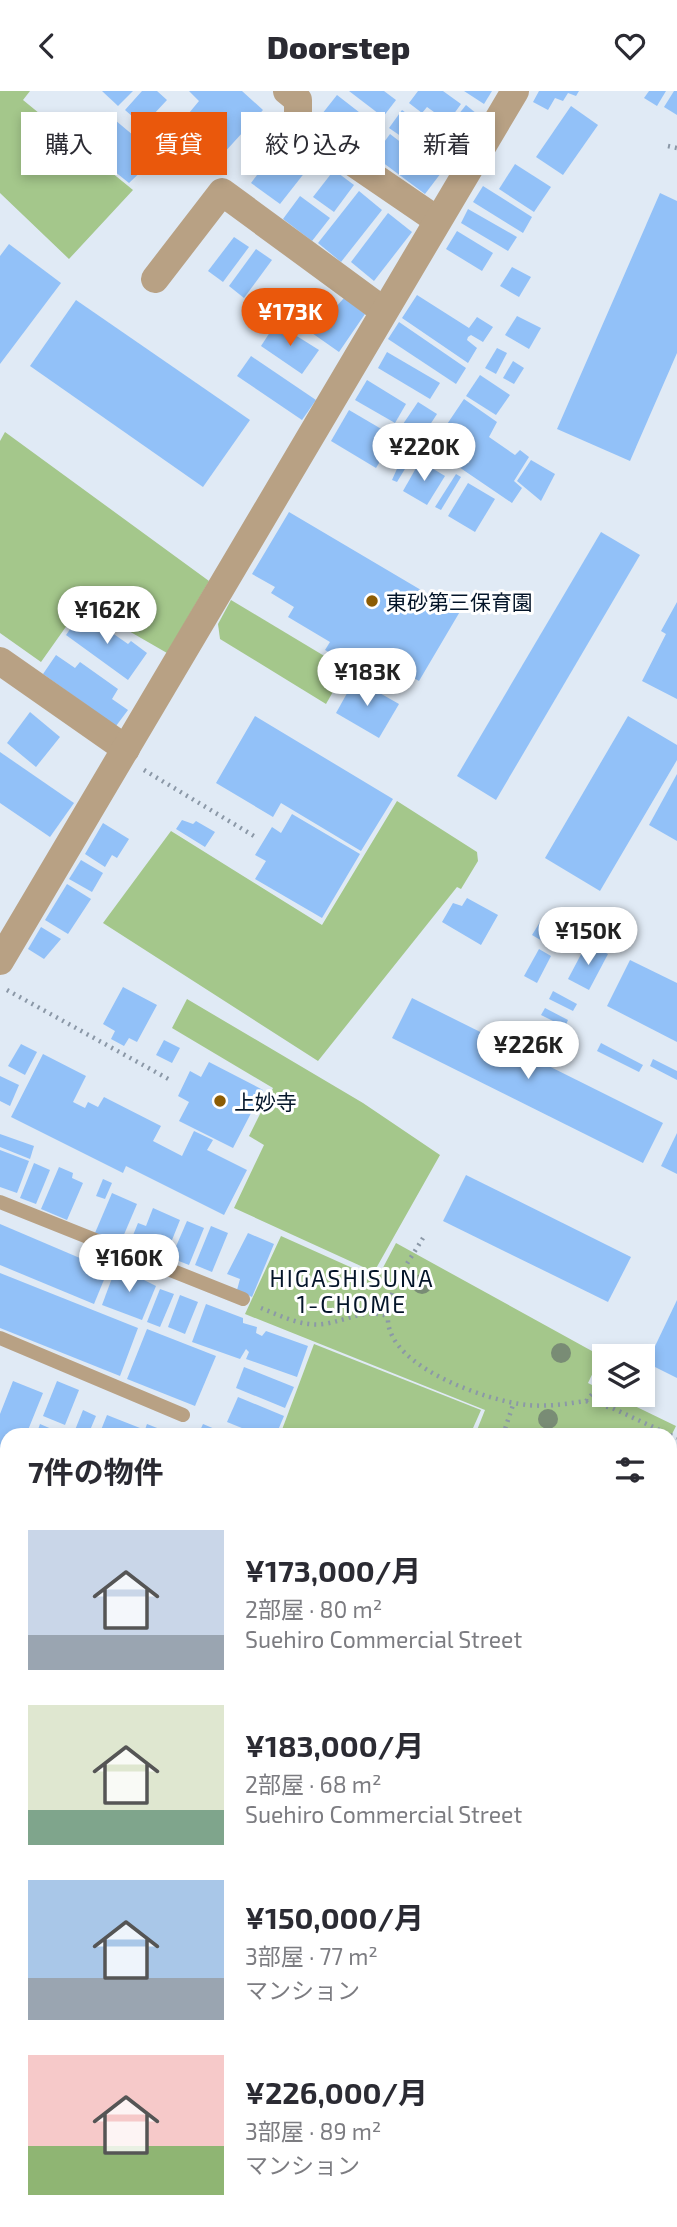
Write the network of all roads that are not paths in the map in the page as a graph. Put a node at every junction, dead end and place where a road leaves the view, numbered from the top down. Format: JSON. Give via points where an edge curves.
{"nodes":[{"id":1,"x":516,"y":91,"type":"edge"},
{"id":2,"x":296,"y":94,"type":"edge"},
{"id":3,"x":437,"y":220,"type":"junction"},
{"id":4,"x":155,"y":279,"type":"dead end"},
{"id":5,"x":384,"y":311,"type":"junction"},
{"id":6,"x":0,"y":661,"type":"edge"},
{"id":7,"x":123,"y":753,"type":"junction"},
{"id":8,"x":0,"y":961,"type":"edge"},
{"id":9,"x":0,"y":1202,"type":"edge"},
{"id":10,"x":243,"y":1299,"type":"road end"},
{"id":11,"x":0,"y":1338,"type":"edge"},
{"id":12,"x":183,"y":1415,"type":"dead end"}],
"edges":[{"from":1,"to":3,"type":"street"},
{"from":2,"to":3,"type":"street","via":[[298,125]]},
{"from":3,"to":5,"type":"street"},
{"from":4,"to":5,"type":"street","via":[[222,192]]},
{"from":5,"to":7,"type":"street"},
{"from":6,"to":7,"type":"street"},
{"from":7,"to":8,"type":"street"},
{"from":9,"to":10,"type":"lane"},
{"from":11,"to":12,"type":"lane"}]}
